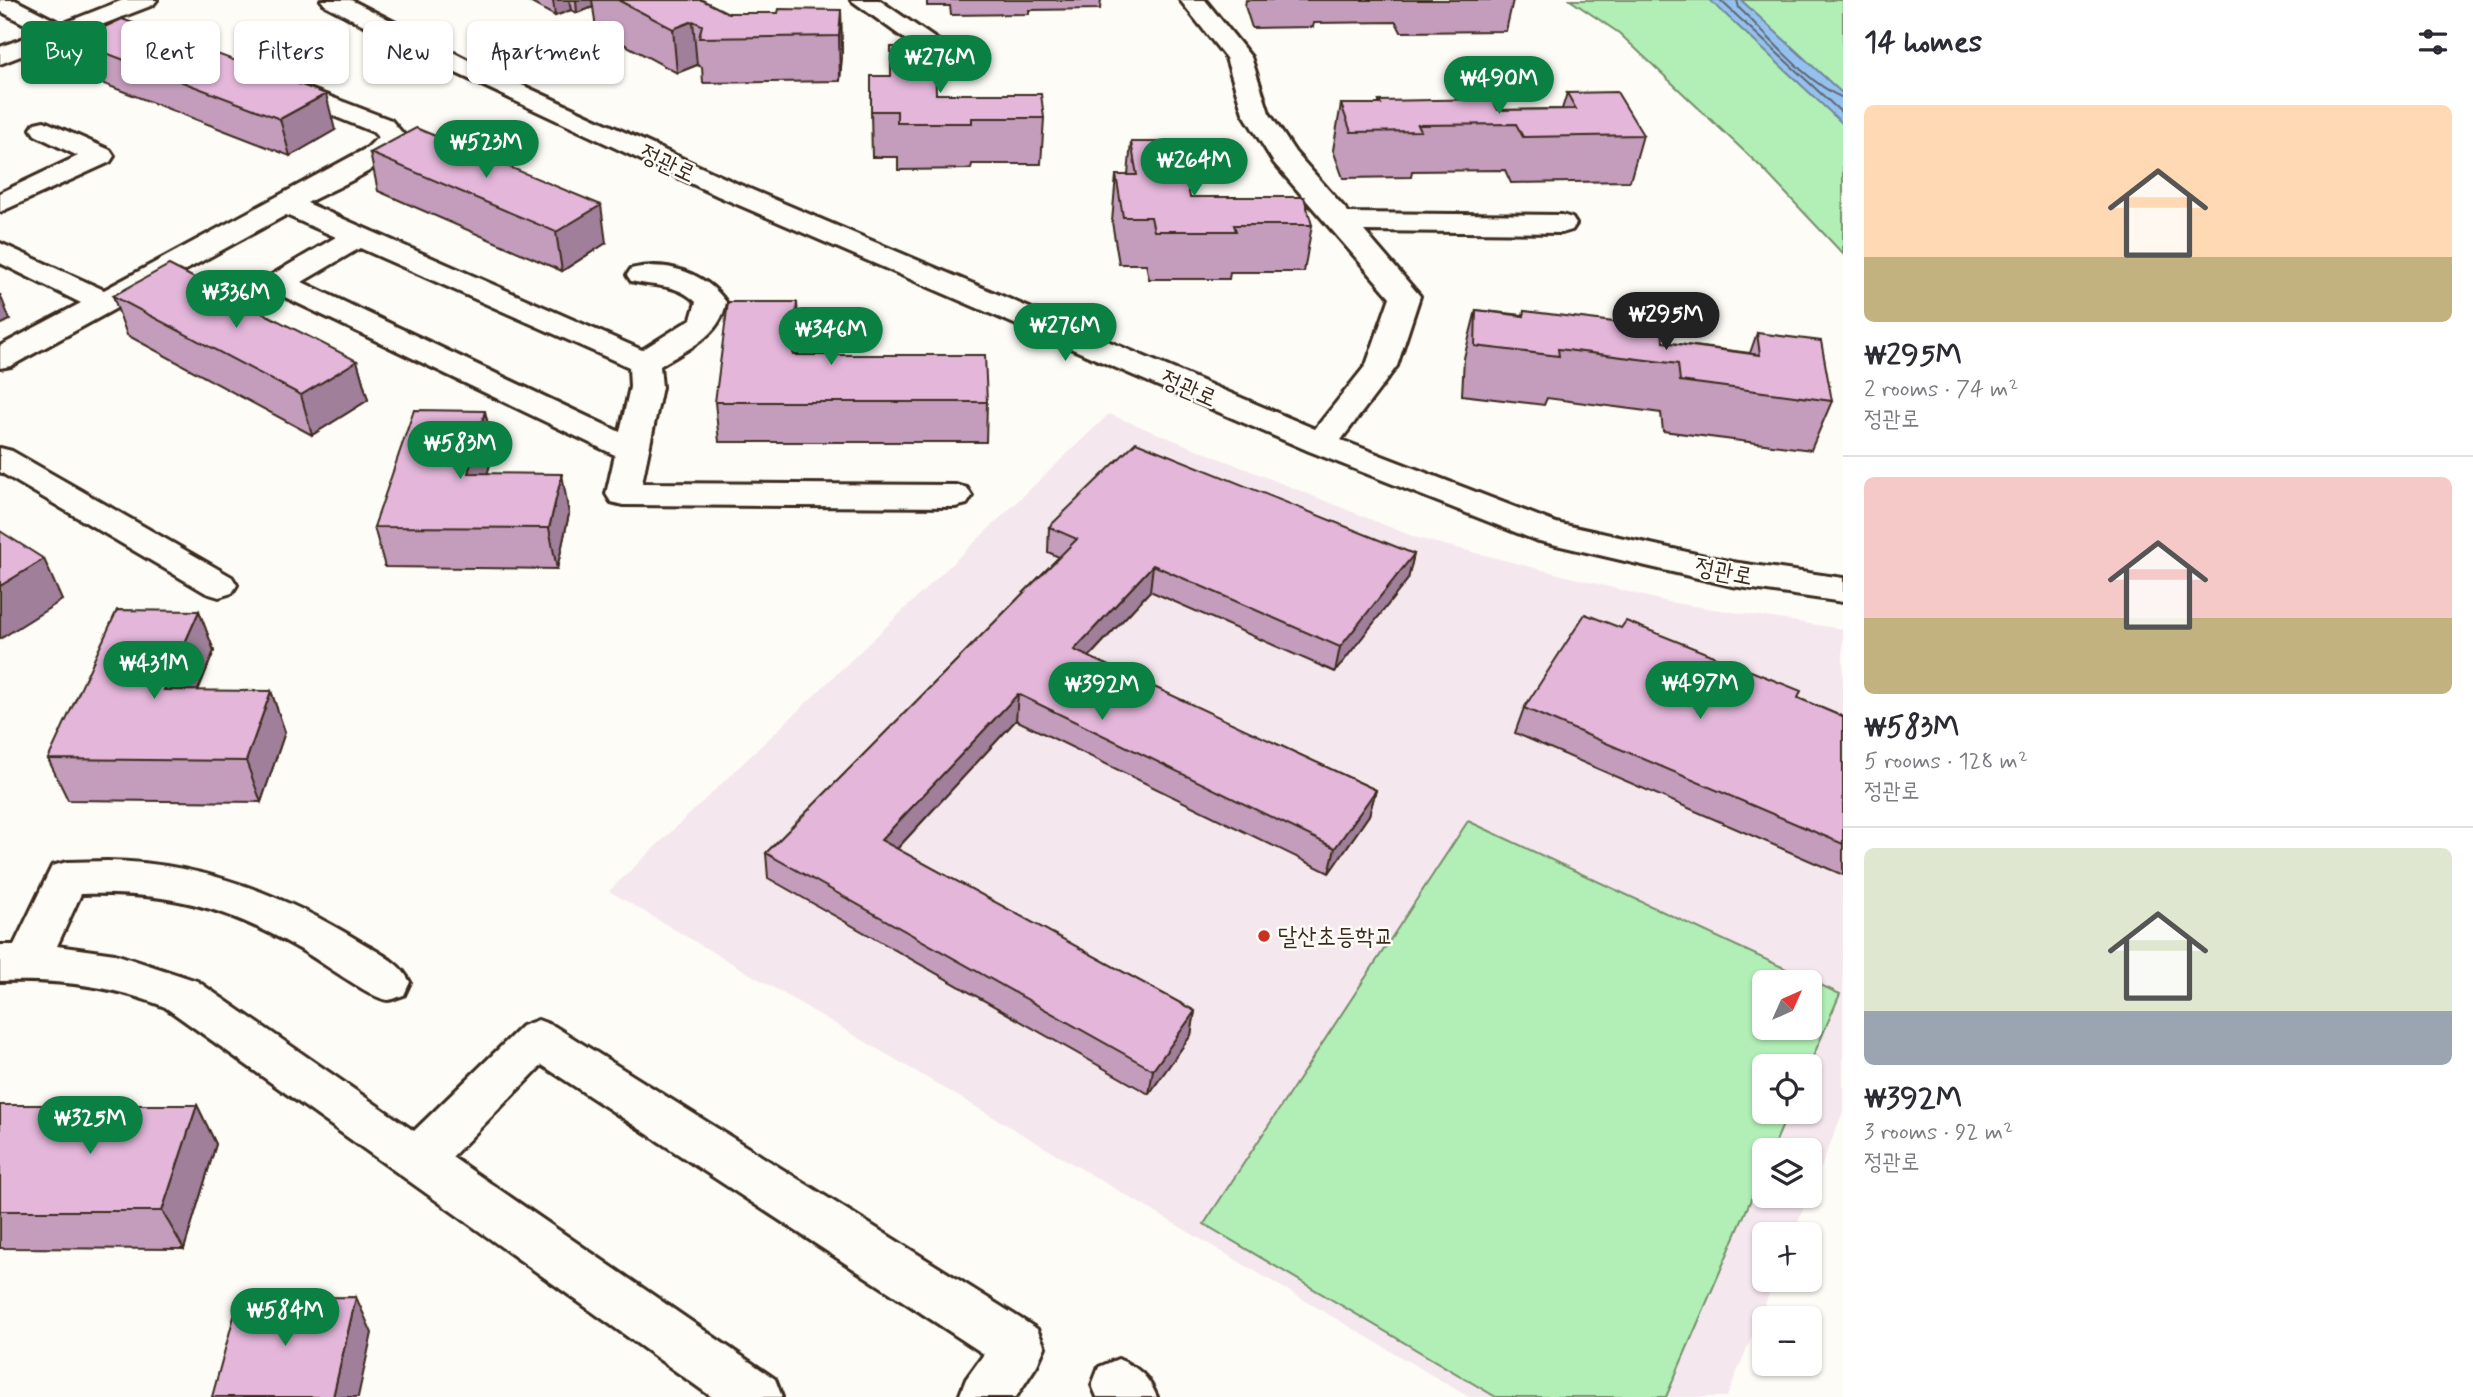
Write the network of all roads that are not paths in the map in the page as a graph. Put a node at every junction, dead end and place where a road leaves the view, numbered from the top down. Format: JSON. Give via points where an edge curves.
{"nodes":[{"id":1,"x":145,"y":0,"type":"edge"},
{"id":2,"x":333,"y":0,"type":"edge"},
{"id":3,"x":863,"y":0,"type":"edge"},
{"id":4,"x":1192,"y":0,"type":"edge"},
{"id":5,"x":0,"y":2,"type":"edge"},
{"id":6,"x":37,"y":21,"type":"edge"},
{"id":7,"x":89,"y":21,"type":"edge"},
{"id":8,"x":21,"y":47,"type":"edge"},
{"id":9,"x":0,"y":56,"type":"edge"},
{"id":10,"x":947,"y":58,"type":"dead end"},
{"id":11,"x":276,"y":84,"type":"edge"},
{"id":12,"x":44,"y":129,"type":"dead end"},
{"id":13,"x":0,"y":204,"type":"edge"},
{"id":14,"x":285,"y":204,"type":"junction"},
{"id":15,"x":1341,"y":222,"type":"junction"},
{"id":16,"x":1562,"y":223,"type":"dead end"},
{"id":17,"x":359,"y":236,"type":"junction"},
{"id":18,"x":0,"y":251,"type":"edge"},
{"id":19,"x":642,"y":275,"type":"dead end"},
{"id":20,"x":104,"y":302,"type":"junction"},
{"id":21,"x":0,"y":359,"type":"edge"},
{"id":22,"x":644,"y":362,"type":"junction"},
{"id":23,"x":1321,"y":444,"type":"junction"},
{"id":24,"x":632,"y":450,"type":"junction"},
{"id":25,"x":0,"y":458,"type":"edge"},
{"id":26,"x":955,"y":496,"type":"dead end"},
{"id":27,"x":219,"y":585,"type":"dead end"},
{"id":28,"x":1843,"y":590,"type":"edge"},
{"id":29,"x":14,"y":962,"type":"edge"},
{"id":30,"x":388,"y":982,"type":"dead end"},
{"id":31,"x":417,"y":1160,"type":"junction"},
{"id":32,"x":756,"y":1397,"type":"edge"},
{"id":33,"x":985,"y":1397,"type":"edge"}],
"edges":[{"from":1,"to":7,"type":"street"},
{"from":2,"to":23,"type":"street","name":"정관로","via":[[465,68],[728,190]]},
{"from":3,"to":10,"type":"street"},
{"from":4,"to":15,"type":"street","via":[[1238,57],[1256,113],[1284,157]]},
{"from":5,"to":6,"type":"street"},
{"from":8,"to":9,"type":"street"},
{"from":11,"to":14,"type":"street","via":[[382,126],[392,136],[377,154]]},
{"from":12,"to":13,"type":"street","via":[[100,156]]},
{"from":14,"to":17,"type":"street"},
{"from":14,"to":20,"type":"street"},
{"from":15,"to":16,"type":"street"},
{"from":15,"to":23,"type":"street","via":[[1405,296],[1381,366]]},
{"from":17,"to":22,"type":"street"},
{"from":17,"to":24,"type":"street","via":[[279,283]]},
{"from":18,"to":20,"type":"street"},
{"from":19,"to":22,"type":"street","via":[[691,283],[711,302],[703,325]]},
{"from":20,"to":21,"type":"street"},
{"from":22,"to":24,"type":"street","via":[[646,387]]},
{"from":23,"to":28,"type":"street","name":"정관로","via":[[1547,532],[1732,574]]},
{"from":24,"to":26,"type":"street","via":[[623,494]]},
{"from":25,"to":27,"type":"street"},
{"from":29,"to":30,"type":"street","via":[[67,878],[121,877],[175,882],[221,894],[299,928]]},
{"from":29,"to":31,"type":"street","via":[[79,964],[129,974],[181,994]]},
{"from":31,"to":32,"type":"street"},
{"from":31,"to":33,"type":"street","via":[[538,1039],[1019,1347]]}]}
